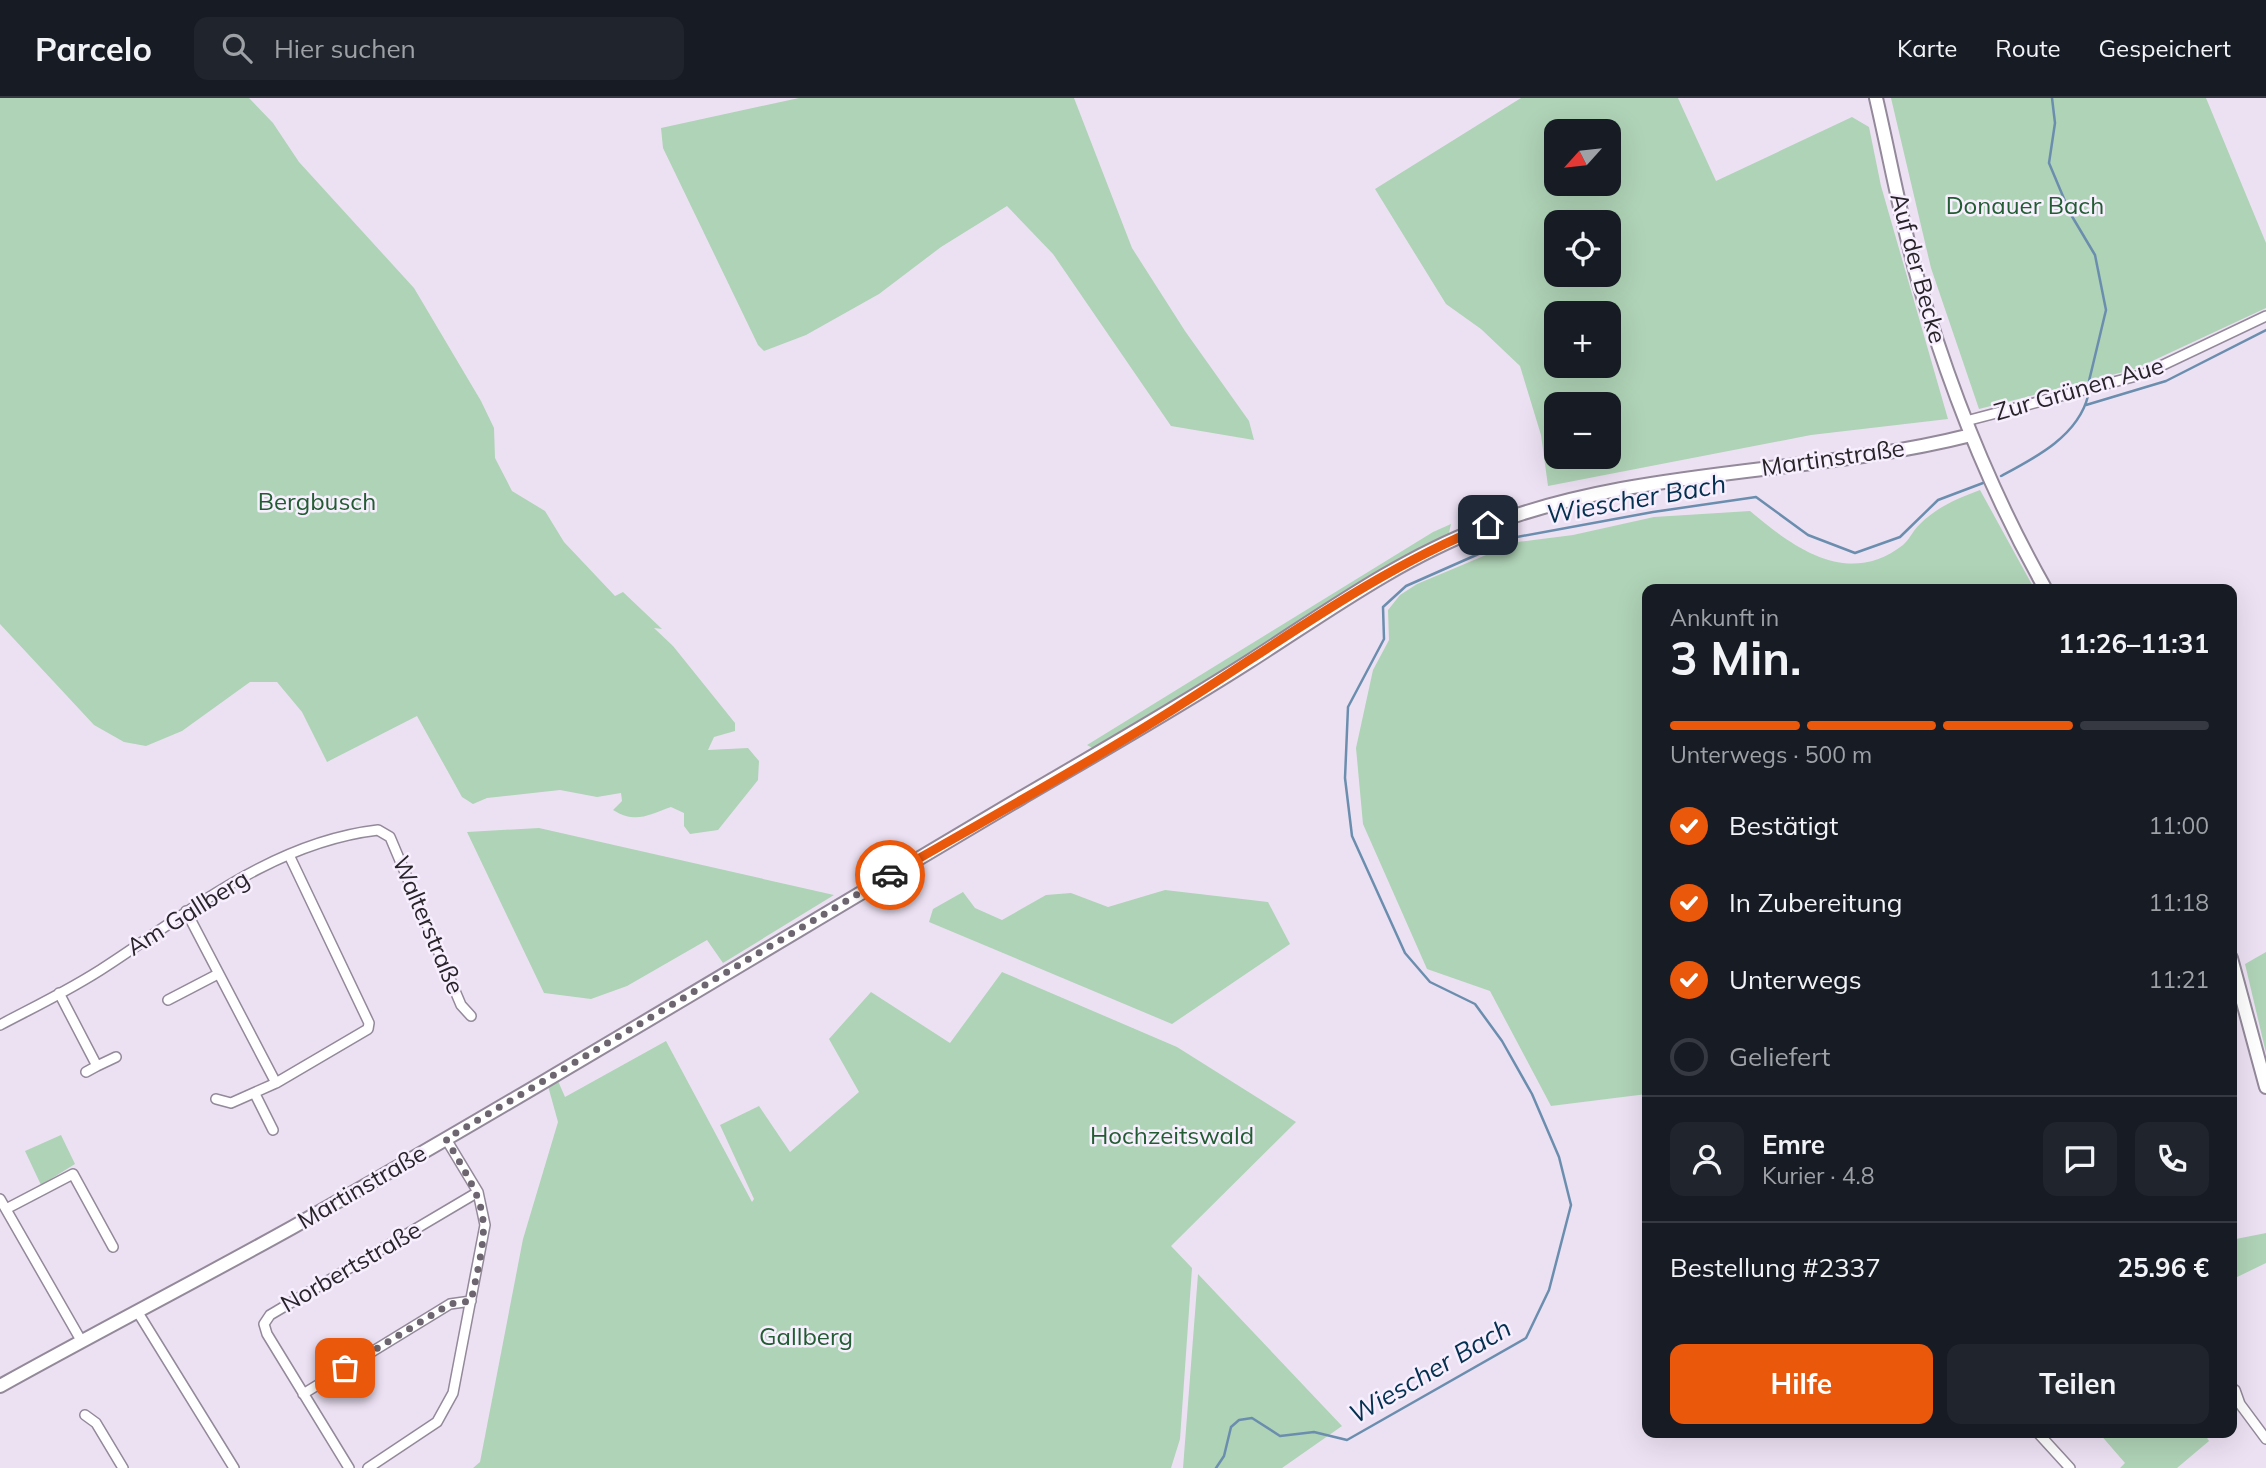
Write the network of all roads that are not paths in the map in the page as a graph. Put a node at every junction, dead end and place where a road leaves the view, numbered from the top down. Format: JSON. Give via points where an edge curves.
{"nodes":[{"id":1,"x":1876,"y":98,"type":"edge"},
{"id":2,"x":2266,"y":316,"type":"edge"},
{"id":3,"x":1966,"y":421,"type":"junction"},
{"id":4,"x":1972,"y":435,"type":"junction"},
{"id":5,"x":2043,"y":584,"type":"edge"},
{"id":6,"x":387,"y":833,"type":"joint"},
{"id":7,"x":289,"y":855,"type":"junction"},
{"id":8,"x":186,"y":911,"type":"junction"},
{"id":9,"x":218,"y":974,"type":"junction"},
{"id":10,"x":2237,"y":980,"type":"edge"},
{"id":11,"x":60,"y":993,"type":"junction"},
{"id":12,"x":168,"y":1000,"type":"dead end"},
{"id":13,"x":471,"y":1016,"type":"dead end"},
{"id":14,"x":0,"y":1025,"type":"edge"},
{"id":15,"x":116,"y":1056,"type":"dead end"},
{"id":16,"x":97,"y":1066,"type":"junction"},
{"id":17,"x":86,"y":1072,"type":"dead end"},
{"id":18,"x":276,"y":1083,"type":"junction"},
{"id":19,"x":2266,"y":1087,"type":"edge"},
{"id":20,"x":255,"y":1094,"type":"junction"},
{"id":21,"x":216,"y":1099,"type":"dead end"},
{"id":22,"x":273,"y":1129,"type":"dead end"},
{"id":23,"x":446,"y":1139,"type":"junction"},
{"id":24,"x":478,"y":1192,"type":"junction"},
{"id":25,"x":0,"y":1199,"type":"edge"},
{"id":26,"x":6,"y":1209,"type":"junction"},
{"id":27,"x":113,"y":1247,"type":"dead end"},
{"id":28,"x":471,"y":1301,"type":"junction"},
{"id":29,"x":137,"y":1311,"type":"junction"},
{"id":30,"x":82,"y":1342,"type":"junction"},
{"id":31,"x":0,"y":1387,"type":"edge"},
{"id":32,"x":303,"y":1394,"type":"junction"},
{"id":33,"x":2237,"y":1395,"type":"edge"},
{"id":34,"x":85,"y":1415,"type":"dead end"},
{"id":35,"x":2043,"y":1438,"type":"edge"},
{"id":36,"x":2266,"y":1440,"type":"edge"},
{"id":37,"x":123,"y":1468,"type":"edge"},
{"id":38,"x":234,"y":1468,"type":"edge"},
{"id":39,"x":349,"y":1468,"type":"edge"},
{"id":40,"x":368,"y":1468,"type":"edge"},
{"id":41,"x":2070,"y":1468,"type":"edge"}],
"edges":[{"from":1,"to":3,"type":"street","name":"Auf der Becke","via":[[1918,278]]},
{"from":2,"to":3,"type":"street","name":"Zur Grünen Aue","via":[[2164,367]]},
{"from":3,"to":4,"type":"street","name":"Auf der Becke"},
{"from":4,"to":5,"type":"street","name":"Auf der Becke"},
{"from":4,"to":23,"type":"street","name":"Martinstraße","via":[[1603,494],[1545,506],[1449,541],[1349,596],[1171,711]]},
{"from":6,"to":7,"type":"street","name":"Am Gallberg","via":[[366,832]]},
{"from":6,"to":13,"type":"street","name":"Walterstraße","via":[[461,1005]]},
{"from":7,"to":8,"type":"street","name":"Am Gallberg"},
{"from":7,"to":18,"type":"street","via":[[369,1023],[368,1030]]},
{"from":8,"to":9,"type":"street"},
{"from":8,"to":11,"type":"street","name":"Am Gallberg"},
{"from":9,"to":12,"type":"street"},
{"from":9,"to":18,"type":"street"},
{"from":10,"to":19,"type":"street"},
{"from":11,"to":14,"type":"street","name":"Am Gallberg"},
{"from":11,"to":16,"type":"street"},
{"from":15,"to":16,"type":"street"},
{"from":16,"to":17,"type":"street"},
{"from":18,"to":20,"type":"street"},
{"from":20,"to":21,"type":"street","via":[[232,1103]]},
{"from":20,"to":22,"type":"street"},
{"from":23,"to":24,"type":"street"},
{"from":23,"to":29,"type":"street","name":"Martinstraße"},
{"from":24,"to":28,"type":"street","via":[[485,1225]]},
{"from":24,"to":32,"type":"street","name":"Norbertstraße","via":[[270,1315],[264,1324],[267,1334]]},
{"from":25,"to":26,"type":"street"},
{"from":26,"to":27,"type":"street","via":[[72,1174]]},
{"from":26,"to":30,"type":"street"},
{"from":28,"to":32,"type":"street","via":[[450,1304]]},
{"from":28,"to":40,"type":"street","via":[[447,1409],[426,1432]]},
{"from":29,"to":30,"type":"street","name":"Martinstraße"},
{"from":29,"to":38,"type":"street"},
{"from":30,"to":31,"type":"street","name":"Martinstraße"},
{"from":32,"to":39,"type":"street","name":"Norbertstraße"},
{"from":33,"to":36,"type":"street"},
{"from":34,"to":37,"type":"street","via":[[96,1423]]},
{"from":35,"to":41,"type":"street"}]}
